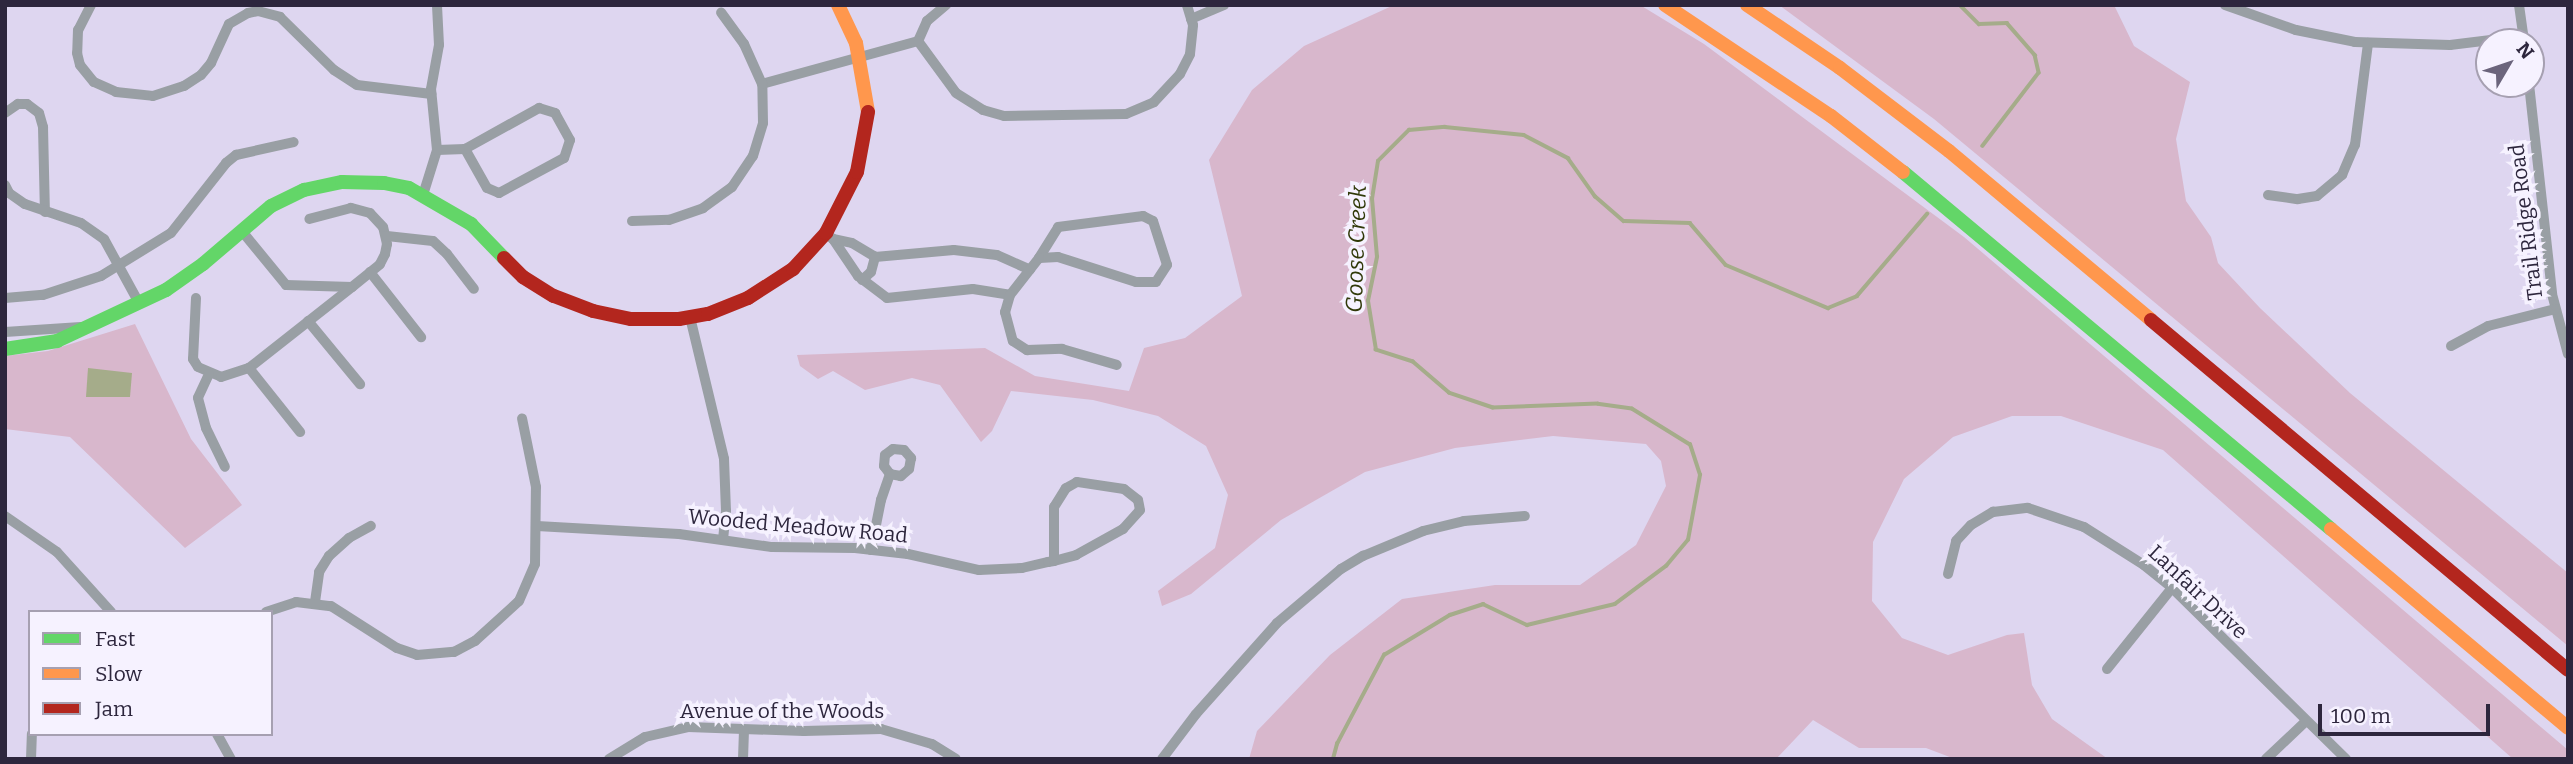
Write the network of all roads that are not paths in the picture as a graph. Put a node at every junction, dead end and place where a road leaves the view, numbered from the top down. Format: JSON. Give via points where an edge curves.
{"nodes":[{"id":1,"x":91,"y":5,"type":"edge"},
{"id":2,"x":437,"y":5,"type":"edge"},
{"id":3,"x":838,"y":5,"type":"edge"},
{"id":4,"x":946,"y":5,"type":"edge"},
{"id":5,"x":1187,"y":5,"type":"edge"},
{"id":6,"x":1224,"y":5,"type":"edge"},
{"id":7,"x":1665,"y":5,"type":"edge"},
{"id":8,"x":1747,"y":5,"type":"edge"},
{"id":9,"x":2225,"y":5,"type":"edge"},
{"id":10,"x":2519,"y":5,"type":"edge"},
{"id":11,"x":721,"y":12,"type":"dead end"},
{"id":12,"x":1191,"y":19,"type":"junction"},
{"id":13,"x":2522,"y":28,"type":"edge"},
{"id":14,"x":918,"y":41,"type":"junction"},
{"id":15,"x":2368,"y":43,"type":"junction"},
{"id":16,"x":2475,"y":43,"type":"edge"},
{"id":17,"x":860,"y":56,"type":"junction"},
{"id":18,"x":762,"y":84,"type":"junction"},
{"id":19,"x":431,"y":94,"type":"junction"},
{"id":20,"x":2531,"y":98,"type":"edge"},
{"id":21,"x":5,"y":113,"type":"edge"},
{"id":22,"x":293,"y":142,"type":"dead end"},
{"id":23,"x":465,"y":149,"type":"junction"},
{"id":24,"x":437,"y":150,"type":"junction"},
{"id":25,"x":5,"y":185,"type":"edge"},
{"id":26,"x":423,"y":195,"type":"junction"},
{"id":27,"x":2268,"y":195,"type":"dead end"},
{"id":28,"x":45,"y":212,"type":"junction"},
{"id":29,"x":309,"y":219,"type":"dead end"},
{"id":30,"x":632,"y":220,"type":"dead end"},
{"id":31,"x":242,"y":230,"type":"junction"},
{"id":32,"x":387,"y":236,"type":"junction"},
{"id":33,"x":829,"y":236,"type":"junction"},
{"id":34,"x":875,"y":257,"type":"junction"},
{"id":35,"x":1039,"y":258,"type":"junction"},
{"id":36,"x":120,"y":265,"type":"junction"},
{"id":37,"x":1030,"y":270,"type":"junction"},
{"id":38,"x":370,"y":272,"type":"junction"},
{"id":39,"x":862,"y":280,"type":"junction"},
{"id":40,"x":352,"y":286,"type":"junction"},
{"id":41,"x":474,"y":289,"type":"dead end"},
{"id":42,"x":1010,"y":295,"type":"junction"},
{"id":43,"x":5,"y":298,"type":"edge"},
{"id":44,"x":196,"y":298,"type":"dead end"},
{"id":45,"x":139,"y":303,"type":"junction"},
{"id":46,"x":2555,"y":309,"type":"junction"},
{"id":47,"x":690,"y":317,"type":"junction"},
{"id":48,"x":308,"y":321,"type":"junction"},
{"id":49,"x":82,"y":327,"type":"junction"},
{"id":50,"x":5,"y":332,"type":"edge"},
{"id":51,"x":421,"y":337,"type":"dead end"},
{"id":52,"x":2451,"y":345,"type":"dead end"},
{"id":53,"x":5,"y":348,"type":"edge"},
{"id":54,"x":2568,"y":354,"type":"edge"},
{"id":55,"x":1117,"y":365,"type":"dead end"},
{"id":56,"x":248,"y":369,"type":"junction"},
{"id":57,"x":209,"y":374,"type":"junction"},
{"id":58,"x":360,"y":384,"type":"dead end"},
{"id":59,"x":522,"y":418,"type":"dead end"},
{"id":60,"x":300,"y":432,"type":"dead end"},
{"id":61,"x":225,"y":467,"type":"dead end"},
{"id":62,"x":890,"y":474,"type":"dead end"},
{"id":63,"x":5,"y":516,"type":"edge"},
{"id":64,"x":1525,"y":516,"type":"dead end"},
{"id":65,"x":371,"y":526,"type":"dead end"},
{"id":66,"x":537,"y":526,"type":"junction"},
{"id":67,"x":723,"y":540,"type":"junction"},
{"id":68,"x":871,"y":550,"type":"junction"},
{"id":69,"x":1054,"y":561,"type":"junction"},
{"id":70,"x":1948,"y":574,"type":"dead end"},
{"id":71,"x":2172,"y":588,"type":"junction"},
{"id":72,"x":315,"y":603,"type":"junction"},
{"id":73,"x":109,"y":610,"type":"edge"},
{"id":74,"x":272,"y":610,"type":"edge"},
{"id":75,"x":2107,"y":669,"type":"dead end"},
{"id":76,"x":2568,"y":670,"type":"edge"},
{"id":77,"x":2305,"y":722,"type":"junction"},
{"id":78,"x":2568,"y":728,"type":"edge"},
{"id":79,"x":744,"y":731,"type":"junction"},
{"id":80,"x":32,"y":736,"type":"edge"},
{"id":81,"x":218,"y":736,"type":"edge"},
{"id":82,"x":31,"y":759,"type":"edge"},
{"id":83,"x":231,"y":759,"type":"edge"},
{"id":84,"x":608,"y":759,"type":"edge"},
{"id":85,"x":743,"y":759,"type":"edge"},
{"id":86,"x":956,"y":759,"type":"edge"},
{"id":87,"x":1162,"y":759,"type":"edge"},
{"id":88,"x":2266,"y":759,"type":"edge"},
{"id":89,"x":2346,"y":759,"type":"edge"}],
"edges":[{"from":1,"to":19,"type":"street","via":[[78,30],[80,65],[94,82],[116,92],[153,96],[184,86],[211,63],[229,24],[258,11],[280,17],[357,86]]},
{"from":2,"to":19,"type":"street","via":[[439,45]]},
{"from":3,"to":17,"type":"main road"},
{"from":4,"to":14,"type":"street","via":[[927,21]]},
{"from":5,"to":12,"type":"street"},
{"from":6,"to":12,"type":"street"},
{"from":7,"to":78,"type":"main road","via":[[1831,116],[1930,192]]},
{"from":8,"to":76,"type":"main road","via":[[1949,151]]},
{"from":9,"to":15,"type":"street","via":[[2296,30]]},
{"from":10,"to":13,"type":"street"},
{"from":11,"to":18,"type":"street","via":[[744,44]]},
{"from":12,"to":14,"type":"street","via":[[1191,47],[1180,74],[1154,102],[1126,114],[1004,116],[983,110],[956,93]]},
{"from":14,"to":17,"type":"street"},
{"from":15,"to":16,"type":"street"},
{"from":15,"to":27,"type":"street","via":[[2348,167],[2317,196]]},
{"from":17,"to":18,"type":"street"},
{"from":17,"to":33,"type":"main road","via":[[867,112],[862,152]]},
{"from":18,"to":30,"type":"street","via":[[759,139],[732,187],[688,215]]},
{"from":19,"to":24,"type":"street"},
{"from":20,"to":46,"type":"street","name":"Trail Ridge Road"},
{"from":21,"to":28,"type":"street","via":[[18,104],[27,104],[39,113]]},
{"from":22,"to":36,"type":"street","via":[[247,152],[226,163],[170,233]]},
{"from":23,"to":23,"type":"street","via":[[539,108],[555,113],[570,139],[564,158],[499,193],[482,183]]},
{"from":23,"to":24,"type":"street"},
{"from":24,"to":26,"type":"street"},
{"from":25,"to":28,"type":"street","via":[[9,193]]},
{"from":26,"to":31,"type":"main road","via":[[374,183],[324,185],[279,201]]},
{"from":26,"to":47,"type":"main road","via":[[457,214],[523,277],[562,299],[611,316]]},
{"from":28,"to":36,"type":"street","via":[[94,230]]},
{"from":29,"to":32,"type":"street","via":[[351,208],[378,219]]},
{"from":31,"to":40,"type":"street","via":[[286,285]]},
{"from":31,"to":45,"type":"main road","via":[[187,276]]},
{"from":32,"to":38,"type":"street","via":[[386,254]]},
{"from":32,"to":41,"type":"street","via":[[433,242]]},
{"from":33,"to":34,"type":"street"},
{"from":33,"to":39,"type":"street"},
{"from":33,"to":47,"type":"main road","via":[[764,289],[708,314]]},
{"from":34,"to":37,"type":"street","via":[[954,250],[997,255]]},
{"from":34,"to":39,"type":"street","via":[[871,272]]},
{"from":35,"to":35,"type":"street","via":[[1058,257],[1149,284],[1156,282],[1167,265],[1153,221],[1143,216],[1058,227]]},
{"from":35,"to":37,"type":"street"},
{"from":36,"to":43,"type":"street","via":[[56,291]]},
{"from":36,"to":45,"type":"street"},
{"from":37,"to":42,"type":"street"},
{"from":38,"to":40,"type":"street"},
{"from":38,"to":51,"type":"street"},
{"from":39,"to":42,"type":"street","via":[[887,299],[973,289]]},
{"from":40,"to":48,"type":"street"},
{"from":42,"to":55,"type":"street","via":[[1005,312],[1013,341],[1019,346],[1062,349]]},
{"from":44,"to":57,"type":"street","via":[[193,359]]},
{"from":45,"to":49,"type":"main road"},
{"from":46,"to":52,"type":"street","via":[[2487,326]]},
{"from":46,"to":54,"type":"street","name":"Trail Ridge Road"},
{"from":47,"to":67,"type":"street","via":[[724,459]]},
{"from":48,"to":56,"type":"street"},
{"from":48,"to":58,"type":"street"},
{"from":49,"to":50,"type":"street"},
{"from":49,"to":53,"type":"main road","via":[[57,341]]},
{"from":56,"to":57,"type":"street","via":[[221,377]]},
{"from":56,"to":60,"type":"street"},
{"from":57,"to":61,"type":"street","via":[[198,398]]},
{"from":59,"to":66,"type":"street","via":[[536,487]]},
{"from":62,"to":68,"type":"street"},
{"from":63,"to":73,"type":"street","via":[[57,552]]},
{"from":64,"to":87,"type":"street","via":[[1464,521],[1423,531],[1341,569],[1277,622]]},
{"from":65,"to":72,"type":"street","via":[[329,556],[319,572]]},
{"from":66,"to":67,"type":"street","name":"Wooded Meadow Road"},
{"from":66,"to":72,"type":"street","via":[[535,564],[519,601],[475,641],[454,652],[408,653],[344,612]]},
{"from":67,"to":68,"type":"street","name":"Wooded Meadow Road","via":[[772,547]]},
{"from":68,"to":69,"type":"street","name":"Wooded Meadow Road","via":[[979,569],[1022,568]]},
{"from":69,"to":69,"type":"street","name":"Wooded Meadow Road","via":[[1076,555],[1123,529],[1140,510],[1138,500],[1124,489],[1077,482],[1066,488],[1054,507]]},
{"from":70,"to":71,"type":"street","name":"Lanfair Drive","via":[[1956,541],[1971,525],[2003,510],[2028,508],[2056,515],[2101,537]]},
{"from":71,"to":75,"type":"street"},
{"from":71,"to":77,"type":"street","name":"Lanfair Drive"},
{"from":72,"to":74,"type":"street","via":[[296,602]]},
{"from":77,"to":88,"type":"street"},
{"from":77,"to":89,"type":"street","name":"Lanfair Drive"},
{"from":79,"to":84,"type":"street","name":"Avenue of the Woods","via":[[688,727],[660,732],[631,743]]},
{"from":79,"to":85,"type":"street"},
{"from":79,"to":86,"type":"street","name":"Avenue of the Woods","via":[[881,729],[932,744]]},
{"from":80,"to":82,"type":"street"},
{"from":81,"to":83,"type":"street"}]}
